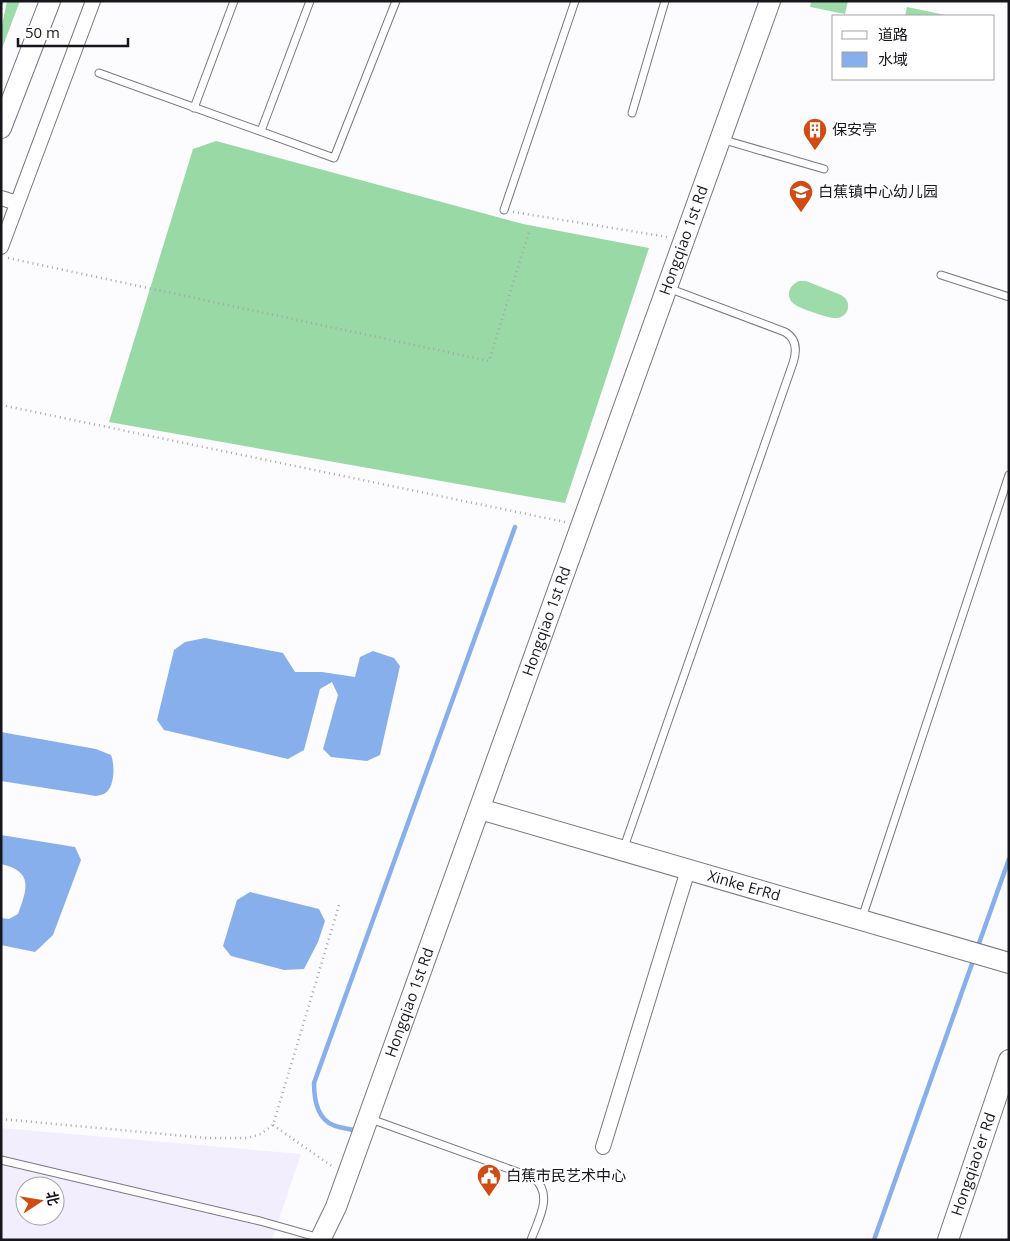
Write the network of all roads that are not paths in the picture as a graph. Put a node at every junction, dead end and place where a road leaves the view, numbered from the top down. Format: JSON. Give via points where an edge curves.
{"nodes":[{"id":1,"x":50,"y":1,"type":"edge"},
{"id":2,"x":93,"y":1,"type":"edge"},
{"id":3,"x":234,"y":1,"type":"edge"},
{"id":4,"x":310,"y":1,"type":"edge"},
{"id":5,"x":396,"y":1,"type":"edge"},
{"id":6,"x":575,"y":1,"type":"edge"},
{"id":7,"x":665,"y":1,"type":"edge"},
{"id":8,"x":770,"y":1,"type":"edge"},
{"id":9,"x":99,"y":73,"type":"dead end"},
{"id":10,"x":194,"y":108,"type":"junction"},
{"id":11,"x":632,"y":113,"type":"dead end"},
{"id":12,"x":1,"y":128,"type":"edge"},
{"id":13,"x":261,"y":132,"type":"junction"},
{"id":14,"x":721,"y":138,"type":"junction"},
{"id":15,"x":824,"y":170,"type":"dead end"},
{"id":16,"x":1,"y":198,"type":"edge"},
{"id":17,"x":18,"y":203,"type":"junction"},
{"id":18,"x":504,"y":210,"type":"road end"},
{"id":19,"x":1,"y":247,"type":"edge"},
{"id":20,"x":941,"y":275,"type":"dead end"},
{"id":21,"x":668,"y":288,"type":"junction"},
{"id":22,"x":1009,"y":297,"type":"edge"},
{"id":23,"x":1009,"y":475,"type":"edge"},
{"id":24,"x":480,"y":809,"type":"junction"},
{"id":25,"x":623,"y":851,"type":"junction"},
{"id":26,"x":688,"y":870,"type":"junction"},
{"id":27,"x":861,"y":920,"type":"junction"},
{"id":28,"x":1009,"y":963,"type":"edge"},
{"id":29,"x":1009,"y":1060,"type":"edge"},
{"id":30,"x":368,"y":1118,"type":"junction"},
{"id":31,"x":603,"y":1147,"type":"dead end"},
{"id":32,"x":1,"y":1160,"type":"edge"},
{"id":33,"x":320,"y":1239,"type":"edge"},
{"id":34,"x":531,"y":1240,"type":"edge"},
{"id":35,"x":948,"y":1240,"type":"edge"}],
"edges":[{"from":1,"to":12,"type":"street"},
{"from":2,"to":17,"type":"street"},
{"from":3,"to":10,"type":"lane"},
{"from":4,"to":13,"type":"lane"},
{"from":5,"to":13,"type":"lane","via":[[334,158]]},
{"from":6,"to":18,"type":"lane"},
{"from":7,"to":11,"type":"lane"},
{"from":8,"to":14,"type":"street","name":"Hongqiao 1st Rd"},
{"from":9,"to":10,"type":"lane"},
{"from":10,"to":13,"type":"lane"},
{"from":14,"to":15,"type":"lane"},
{"from":14,"to":21,"type":"street","name":"Hongqiao 1st Rd"},
{"from":16,"to":17,"type":"street"},
{"from":17,"to":19,"type":"street"},
{"from":20,"to":22,"type":"lane"},
{"from":21,"to":24,"type":"street","name":"Hongqiao 1st Rd"},
{"from":21,"to":25,"type":"lane","via":[[786,332],[794,340],[796,351]]},
{"from":23,"to":27,"type":"lane"},
{"from":24,"to":25,"type":"street","name":"Xinke ErRd"},
{"from":24,"to":30,"type":"street","name":"Hongqiao 1st Rd"},
{"from":25,"to":26,"type":"street","name":"Xinke ErRd"},
{"from":26,"to":27,"type":"street","name":"Xinke ErRd"},
{"from":26,"to":31,"type":"street"},
{"from":27,"to":28,"type":"street","name":"Xinke ErRd"},
{"from":29,"to":35,"type":"street","name":"Hongqiao'er Rd"},
{"from":30,"to":33,"type":"street","name":"Hongqiao 1st Rd","via":[[336,1207]]},
{"from":30,"to":34,"type":"lane","via":[[534,1178],[545,1196]]},
{"from":32,"to":33,"type":"lane","via":[[260,1221]]}]}
